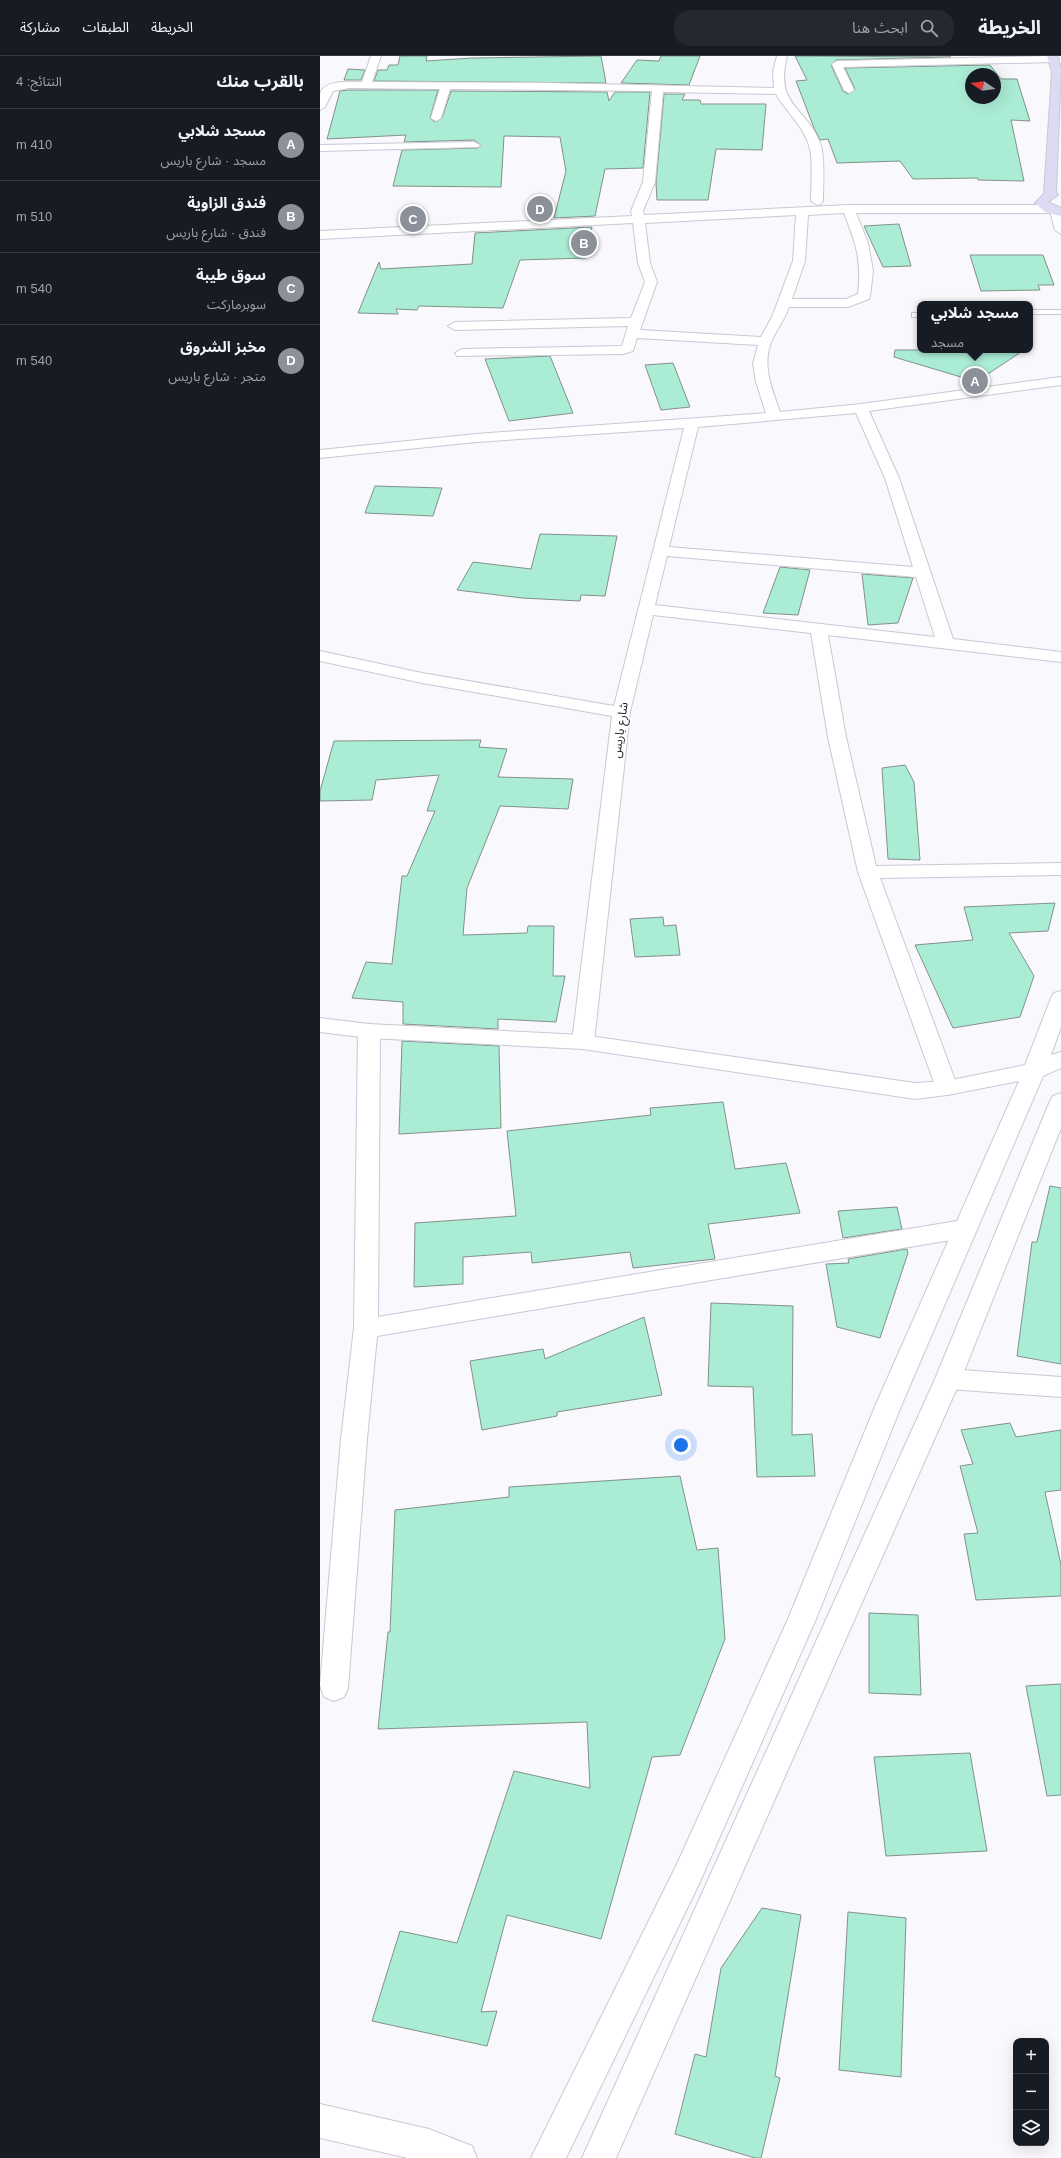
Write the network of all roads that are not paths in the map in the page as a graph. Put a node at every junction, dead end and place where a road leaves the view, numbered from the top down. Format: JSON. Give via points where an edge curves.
{"nodes":[{"id":1,"x":376,"y":56,"type":"edge"},
{"id":2,"x":782,"y":56,"type":"edge"},
{"id":3,"x":829,"y":56,"type":"edge"},
{"id":4,"x":1053,"y":58,"type":"edge"},
{"id":5,"x":837,"y":64,"type":"junction"},
{"id":6,"x":366,"y":84,"type":"junction"},
{"id":7,"x":446,"y":85,"type":"junction"},
{"id":8,"x":658,"y":88,"type":"junction"},
{"id":9,"x":849,"y":90,"type":"dead end"},
{"id":10,"x":778,"y":91,"type":"junction"},
{"id":11,"x":320,"y":107,"type":"edge"},
{"id":12,"x":436,"y":118,"type":"dead end"},
{"id":13,"x":474,"y":145,"type":"dead end"},
{"id":14,"x":320,"y":148,"type":"edge"},
{"id":15,"x":818,"y":201,"type":"junction"},
{"id":16,"x":1053,"y":204,"type":"edge"},
{"id":17,"x":849,"y":208,"type":"junction"},
{"id":18,"x":802,"y":211,"type":"junction"},
{"id":19,"x":637,"y":215,"type":"junction"},
{"id":20,"x":320,"y":227,"type":"edge"},
{"id":21,"x":1061,"y":230,"type":"edge"},
{"id":22,"x":320,"y":235,"type":"edge"},
{"id":23,"x":784,"y":303,"type":"junction"},
{"id":24,"x":1033,"y":312,"type":"edge"},
{"id":25,"x":1061,"y":312,"type":"edge"},
{"id":26,"x":455,"y":326,"type":"dead end"},
{"id":27,"x":634,"y":328,"type":"junction"},
{"id":28,"x":765,"y":342,"type":"junction"},
{"id":29,"x":462,"y":352,"type":"dead end"},
{"id":30,"x":1061,"y":382,"type":"edge"},
{"id":31,"x":861,"y":408,"type":"junction"},
{"id":32,"x":774,"y":417,"type":"junction"},
{"id":33,"x":692,"y":423,"type":"junction"},
{"id":34,"x":320,"y":454,"type":"edge"},
{"id":35,"x":660,"y":551,"type":"junction"},
{"id":36,"x":924,"y":573,"type":"junction"},
{"id":37,"x":645,"y":609,"type":"junction"},
{"id":38,"x":819,"y":631,"type":"junction"},
{"id":39,"x":946,"y":645,"type":"junction"},
{"id":40,"x":320,"y":656,"type":"edge"},
{"id":41,"x":1061,"y":657,"type":"edge"},
{"id":42,"x":621,"y":712,"type":"junction"},
{"id":43,"x":1061,"y":869,"type":"edge"},
{"id":44,"x":868,"y":872,"type":"junction"},
{"id":45,"x":1061,"y":998,"type":"edge"},
{"id":46,"x":320,"y":1025,"type":"edge"},
{"id":47,"x":369,"y":1031,"type":"junction"},
{"id":48,"x":583,"y":1042,"type":"junction"},
{"id":49,"x":1061,"y":1059,"type":"edge"},
{"id":50,"x":1034,"y":1071,"type":"junction"},
{"id":51,"x":947,"y":1088,"type":"junction"},
{"id":52,"x":1061,"y":1101,"type":"edge"},
{"id":53,"x":964,"y":1230,"type":"junction"},
{"id":54,"x":366,"y":1328,"type":"junction"},
{"id":55,"x":948,"y":1379,"type":"junction"},
{"id":56,"x":1061,"y":1387,"type":"edge"},
{"id":57,"x":334,"y":1688,"type":"dead end"},
{"id":58,"x":320,"y":2121,"type":"edge"},
{"id":59,"x":460,"y":2158,"type":"edge"},
{"id":60,"x":548,"y":2158,"type":"edge"},
{"id":61,"x":599,"y":2158,"type":"edge"}],
"edges":[{"from":1,"to":6,"type":"street"},
{"from":2,"to":10,"type":"street","via":[[777,70]]},
{"from":3,"to":5,"type":"street"},
{"from":4,"to":5,"type":"street"},
{"from":4,"to":16,"type":"main road","via":[[1058,72],[1053,116]]},
{"from":5,"to":9,"type":"street"},
{"from":6,"to":7,"type":"street"},
{"from":6,"to":11,"type":"street","via":[[328,88]]},
{"from":7,"to":8,"type":"street"},
{"from":7,"to":12,"type":"street"},
{"from":8,"to":10,"type":"street"},
{"from":8,"to":19,"type":"street","via":[[649,182]]},
{"from":10,"to":15,"type":"street","via":[[814,142],[818,158]]},
{"from":13,"to":14,"type":"street"},
{"from":15,"to":16,"type":"street"},
{"from":15,"to":19,"type":"street"},
{"from":16,"to":17,"type":"street"},
{"from":16,"to":21,"type":"street"},
{"from":17,"to":18,"type":"street"},
{"from":17,"to":23,"type":"street","via":[[865,257],[867,271],[864,296],[848,302]]},
{"from":18,"to":19,"type":"street"},
{"from":18,"to":23,"type":"street","via":[[799,261]]},
{"from":19,"to":20,"type":"street"},
{"from":19,"to":22,"type":"street"},
{"from":19,"to":27,"type":"street","via":[[644,264],[651,282]]},
{"from":23,"to":28,"type":"street"},
{"from":24,"to":25,"type":"lane"},
{"from":26,"to":27,"type":"street"},
{"from":27,"to":28,"type":"street"},
{"from":27,"to":29,"type":"street","via":[[628,348],[623,350]]},
{"from":28,"to":32,"type":"street","via":[[760,364]]},
{"from":30,"to":31,"type":"street"},
{"from":31,"to":32,"type":"street"},
{"from":31,"to":36,"type":"street","via":[[892,478]]},
{"from":32,"to":33,"type":"street"},
{"from":33,"to":34,"type":"street","via":[[476,438]]},
{"from":33,"to":35,"type":"street","name":"شارع باريس"},
{"from":35,"to":36,"type":"street"},
{"from":35,"to":37,"type":"street","name":"شارع باريس"},
{"from":36,"to":39,"type":"street"},
{"from":37,"to":38,"type":"street"},
{"from":37,"to":42,"type":"street","name":"شارع باريس"},
{"from":38,"to":39,"type":"street"},
{"from":38,"to":44,"type":"street","via":[[837,737]]},
{"from":39,"to":41,"type":"street"},
{"from":40,"to":42,"type":"street","via":[[422,678]]},
{"from":42,"to":48,"type":"street","name":"شارع باريس"},
{"from":43,"to":44,"type":"street"},
{"from":44,"to":51,"type":"street"},
{"from":45,"to":50,"type":"street"},
{"from":46,"to":47,"type":"street"},
{"from":47,"to":48,"type":"street"},
{"from":47,"to":54,"type":"street"},
{"from":48,"to":51,"type":"street","via":[[915,1091]]},
{"from":49,"to":50,"type":"street"},
{"from":50,"to":51,"type":"street"},
{"from":50,"to":53,"type":"street"},
{"from":52,"to":55,"type":"street"},
{"from":53,"to":54,"type":"street"},
{"from":53,"to":60,"type":"street","via":[[889,1404],[796,1634],[688,1874]]},
{"from":54,"to":57,"type":"street","via":[[354,1439]]},
{"from":55,"to":56,"type":"street"},
{"from":55,"to":61,"type":"street"},
{"from":58,"to":59,"type":"street","via":[[429,2146]]}]}
